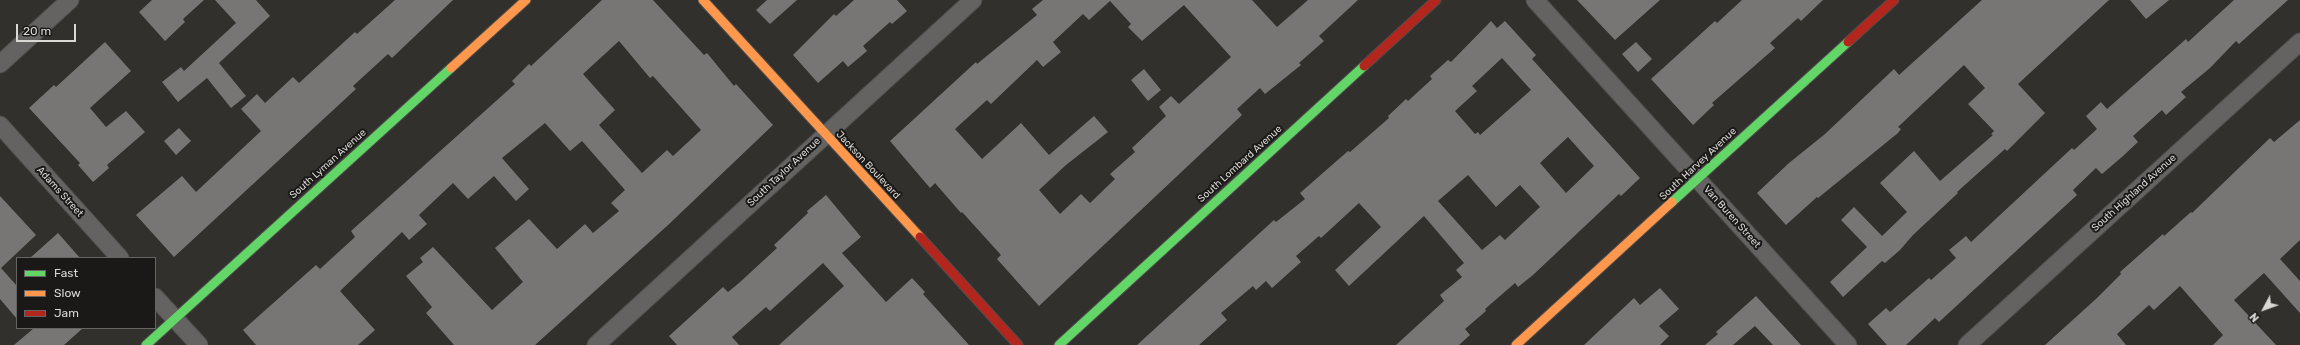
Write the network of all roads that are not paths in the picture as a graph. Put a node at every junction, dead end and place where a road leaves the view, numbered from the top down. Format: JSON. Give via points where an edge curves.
{"nodes":[{"id":1,"x":70,"y":0,"type":"edge"},
{"id":2,"x":526,"y":0,"type":"edge"},
{"id":3,"x":703,"y":0,"type":"edge"},
{"id":4,"x":973,"y":0,"type":"edge"},
{"id":5,"x":1436,"y":0,"type":"edge"},
{"id":6,"x":1535,"y":0,"type":"edge"},
{"id":7,"x":1894,"y":0,"type":"edge"},
{"id":8,"x":2300,"y":42,"type":"edge"},
{"id":9,"x":0,"y":64,"type":"edge"},
{"id":10,"x":0,"y":125,"type":"edge"},
{"id":11,"x":825,"y":135,"type":"junction"},
{"id":12,"x":1698,"y":179,"type":"junction"},
{"id":13,"x":119,"y":257,"type":"edge"},
{"id":14,"x":156,"y":298,"type":"edge"},
{"id":15,"x":175,"y":318,"type":"junction"},
{"id":16,"x":146,"y":345,"type":"edge"},
{"id":17,"x":199,"y":345,"type":"edge"},
{"id":18,"x":596,"y":345,"type":"edge"},
{"id":19,"x":1018,"y":345,"type":"edge"},
{"id":20,"x":1059,"y":345,"type":"edge"},
{"id":21,"x":1516,"y":345,"type":"edge"},
{"id":22,"x":1848,"y":345,"type":"edge"},
{"id":23,"x":1967,"y":345,"type":"edge"}],
"edges":[{"from":1,"to":9,"type":"street"},
{"from":2,"to":15,"type":"street","name":"South Lyman Avenue"},
{"from":3,"to":11,"type":"street","name":"Jackson Boulevard"},
{"from":4,"to":11,"type":"street","name":"South Taylor Avenue"},
{"from":5,"to":20,"type":"street","name":"South Lombard Avenue"},
{"from":6,"to":12,"type":"street","name":"Van Buren Street"},
{"from":7,"to":12,"type":"street","name":"South Harvey Avenue"},
{"from":8,"to":23,"type":"street","name":"South Highland Avenue"},
{"from":10,"to":13,"type":"street","name":"Adams Street"},
{"from":11,"to":18,"type":"street","name":"South Taylor Avenue"},
{"from":11,"to":19,"type":"street","name":"Jackson Boulevard"},
{"from":12,"to":21,"type":"street","name":"South Harvey Avenue"},
{"from":12,"to":22,"type":"street","name":"Van Buren Street"},
{"from":14,"to":15,"type":"street"},
{"from":15,"to":16,"type":"street","name":"South Lyman Avenue"},
{"from":15,"to":17,"type":"street"}]}
